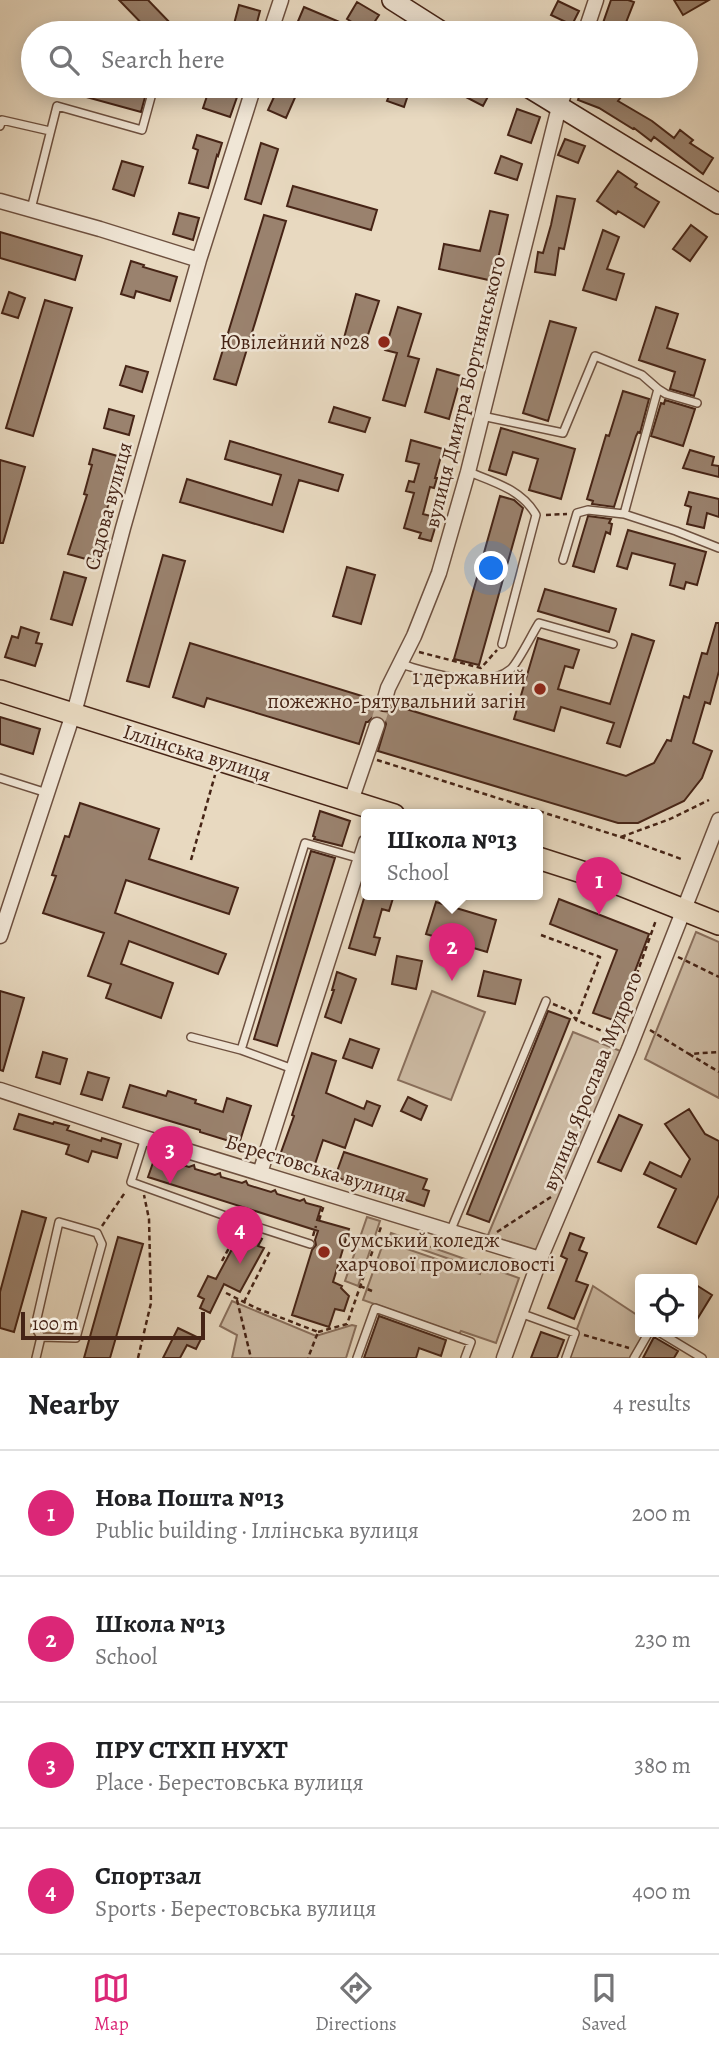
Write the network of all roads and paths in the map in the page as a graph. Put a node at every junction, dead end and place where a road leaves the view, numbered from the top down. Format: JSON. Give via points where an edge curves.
{"nodes":[{"id":1,"x":281,"y":0,"type":"edge"},
{"id":2,"x":392,"y":0,"type":"edge"},
{"id":3,"x":596,"y":0,"type":"edge"},
{"id":4,"x":274,"y":21,"type":"edge"},
{"id":5,"x":425,"y":21,"type":"edge"},
{"id":6,"x":589,"y":21,"type":"edge"},
{"id":7,"x":151,"y":98,"type":"edge"},
{"id":8,"x":250,"y":98,"type":"edge"},
{"id":9,"x":545,"y":98,"type":"edge"},
{"id":10,"x":562,"y":98,"type":"edge"},
{"id":11,"x":559,"y":107,"type":"junction"},
{"id":12,"x":0,"y":126,"type":"edge"},
{"id":13,"x":50,"y":131,"type":"junction"},
{"id":14,"x":0,"y":201,"type":"edge"},
{"id":15,"x":719,"y":204,"type":"edge"},
{"id":16,"x":30,"y":210,"type":"junction"},
{"id":17,"x":199,"y":260,"type":"junction"},
{"id":18,"x":657,"y":389,"type":"junction"},
{"id":19,"x":697,"y":403,"type":"dead end"},
{"id":20,"x":482,"y":416,"type":"junction"},
{"id":21,"x":468,"y":472,"type":"junction"},
{"id":22,"x":577,"y":513,"type":"junction"},
{"id":23,"x":624,"y":514,"type":"junction"},
{"id":24,"x":536,"y":515,"type":"junction"},
{"id":25,"x":719,"y":548,"type":"edge"},
{"id":26,"x":563,"y":560,"type":"dead end"},
{"id":27,"x":502,"y":644,"type":"joint"},
{"id":28,"x":613,"y":645,"type":"dead end"},
{"id":29,"x":416,"y":651,"type":"dead end"},
{"id":30,"x":400,"y":664,"type":"junction"},
{"id":31,"x":0,"y":691,"type":"edge"},
{"id":32,"x":384,"y":702,"type":"tunnel mouth"},
{"id":33,"x":73,"y":714,"type":"junction"},
{"id":34,"x":377,"y":725,"type":"tunnel mouth"},
{"id":35,"x":367,"y":757,"type":"junction"},
{"id":36,"x":216,"y":772,"type":"dead end"},
{"id":37,"x":0,"y":778,"type":"edge"},
{"id":38,"x":47,"y":793,"type":"junction"},
{"id":39,"x":709,"y":800,"type":"dead end"},
{"id":40,"x":351,"y":802,"type":"junction"},
{"id":41,"x":371,"y":809,"type":"edge"},
{"id":42,"x":532,"y":809,"type":"edge"},
{"id":43,"x":543,"y":812,"type":"edge"},
{"id":44,"x":719,"y":820,"type":"edge"},
{"id":45,"x":621,"y":837,"type":"junction"},
{"id":46,"x":361,"y":859,"type":"joint"},
{"id":47,"x":191,"y":860,"type":"dead end"},
{"id":48,"x":543,"y":860,"type":"edge"},
{"id":49,"x":684,"y":860,"type":"dead end"},
{"id":50,"x":684,"y":909,"type":"junction"},
{"id":51,"x":656,"y":920,"type":"dead end"},
{"id":52,"x":719,"y":924,"type":"edge"},
{"id":53,"x":541,"y":934,"type":"dead end"},
{"id":54,"x":0,"y":936,"type":"edge"},
{"id":55,"x":678,"y":957,"type":"dead end"},
{"id":56,"x":719,"y":977,"type":"edge"},
{"id":57,"x":546,"y":1001,"type":"joint"},
{"id":58,"x":576,"y":1020,"type":"junction"},
{"id":59,"x":647,"y":1028,"type":"dead end"},
{"id":60,"x":191,"y":1037,"type":"dead end"},
{"id":61,"x":242,"y":1050,"type":"junction"},
{"id":62,"x":719,"y":1052,"type":"edge"},
{"id":63,"x":689,"y":1054,"type":"junction"},
{"id":64,"x":293,"y":1069,"type":"junction"},
{"id":65,"x":719,"y":1072,"type":"edge"},
{"id":66,"x":0,"y":1090,"type":"edge"},
{"id":67,"x":145,"y":1138,"type":"junction"},
{"id":68,"x":260,"y":1173,"type":"junction"},
{"id":69,"x":131,"y":1182,"type":"junction"},
{"id":70,"x":141,"y":1186,"type":"junction"},
{"id":71,"x":560,"y":1191,"type":"dead end"},
{"id":72,"x":325,"y":1201,"type":"dead end"},
{"id":73,"x":319,"y":1220,"type":"dead end"},
{"id":74,"x":384,"y":1220,"type":"dead end"},
{"id":75,"x":245,"y":1223,"type":"junction"},
{"id":76,"x":316,"y":1226,"type":"dead end"},
{"id":77,"x":450,"y":1232,"type":"junction"},
{"id":78,"x":97,"y":1233,"type":"junction"},
{"id":79,"x":313,"y":1234,"type":"dead end"},
{"id":80,"x":489,"y":1237,"type":"dead end"},
{"id":81,"x":310,"y":1244,"type":"dead end"},
{"id":82,"x":270,"y":1251,"type":"dead end"},
{"id":83,"x":540,"y":1259,"type":"junction"},
{"id":84,"x":222,"y":1261,"type":"dead end"},
{"id":85,"x":360,"y":1286,"type":"junction"},
{"id":86,"x":372,"y":1291,"type":"dead end"},
{"id":87,"x":226,"y":1293,"type":"dead end"},
{"id":88,"x":237,"y":1299,"type":"junction"},
{"id":89,"x":244,"y":1302,"type":"junction"},
{"id":90,"x":520,"y":1313,"type":"junction"},
{"id":91,"x":318,"y":1332,"type":"junction"},
{"id":92,"x":575,"y":1333,"type":"junction"},
{"id":93,"x":41,"y":1337,"type":"junction"},
{"id":94,"x":646,"y":1337,"type":"edge"},
{"id":95,"x":667,"y":1337,"type":"edge"},
{"id":96,"x":636,"y":1354,"type":"edge"},
{"id":97,"x":36,"y":1358,"type":"edge"},
{"id":98,"x":138,"y":1358,"type":"edge"},
{"id":99,"x":251,"y":1358,"type":"edge"},
{"id":100,"x":308,"y":1358,"type":"edge"},
{"id":101,"x":357,"y":1358,"type":"edge"},
{"id":102,"x":465,"y":1358,"type":"edge"},
{"id":103,"x":505,"y":1358,"type":"edge"},
{"id":104,"x":566,"y":1358,"type":"edge"},
{"id":105,"x":701,"y":1358,"type":"edge"}],
"edges":[{"from":1,"to":4,"type":"street"},
{"from":2,"to":5,"type":"street"},
{"from":3,"to":6,"type":"street"},
{"from":7,"to":13,"type":"lane","via":[[142,130],[57,106]]},
{"from":8,"to":17,"type":"street","name":"Садова вулиця"},
{"from":9,"to":11,"type":"street"},
{"from":10,"to":11,"type":"street","name":"вулиця Дмитра Бортнянського"},
{"from":11,"to":15,"type":"street"},
{"from":11,"to":20,"type":"street","name":"вулиця Дмитра Бортнянського"},
{"from":12,"to":13,"type":"lane","via":[[2,120]]},
{"from":13,"to":16,"type":"lane"},
{"from":14,"to":16,"type":"street"},
{"from":16,"to":17,"type":"street"},
{"from":17,"to":33,"type":"street","name":"Садова вулиця"},
{"from":18,"to":19,"type":"lane"},
{"from":18,"to":20,"type":"lane","via":[[642,375],[595,356],[563,433]]},
{"from":18,"to":23,"type":"lane"},
{"from":20,"to":21,"type":"street","name":"вулиця Дмитра Бортнянського"},
{"from":21,"to":24,"type":"lane","via":[[529,502]]},
{"from":21,"to":30,"type":"street","name":"вулиця Дмитра Бортнянського","via":[[439,573]]},
{"from":22,"to":23,"type":"lane"},
{"from":22,"to":24,"type":"path"},
{"from":22,"to":26,"type":"lane"},
{"from":23,"to":25,"type":"lane"},
{"from":24,"to":27,"type":"lane"},
{"from":27,"to":29,"type":"path","via":[[481,668]]},
{"from":28,"to":30,"type":"lane","via":[[539,623],[511,669],[492,679],[467,680]]},
{"from":30,"to":32,"type":"street","name":"вулиця Дмитра Бортнянського"},
{"from":31,"to":33,"type":"main road","name":"Іллінська вулиця"},
{"from":33,"to":38,"type":"street","name":"Садова вулиця"},
{"from":33,"to":40,"type":"main road","name":"Іллінська вулиця"},
{"from":34,"to":35,"type":"street"},
{"from":35,"to":40,"type":"street"},
{"from":35,"to":42,"type":"path"},
{"from":36,"to":47,"type":"path"},
{"from":37,"to":38,"type":"lane"},
{"from":38,"to":54,"type":"street","name":"Садова вулиця"},
{"from":39,"to":45,"type":"path"},
{"from":40,"to":41,"type":"main road","name":"Іллінська вулиця"},
{"from":43,"to":45,"type":"path"},
{"from":44,"to":50,"type":"street","name":"вулиця Ярослава Мудрого"},
{"from":45,"to":49,"type":"path"},
{"from":46,"to":61,"type":"lane","via":[[305,843]]},
{"from":46,"to":64,"type":"street"},
{"from":48,"to":50,"type":"main road"},
{"from":50,"to":52,"type":"main road"},
{"from":50,"to":83,"type":"street","name":"вулиця Ярослава Мудрого"},
{"from":51,"to":58,"type":"path","via":[[614,1036]]},
{"from":53,"to":58,"type":"path","via":[[600,957]]},
{"from":55,"to":56,"type":"path"},
{"from":57,"to":58,"type":"path","via":[[570,1011]]},
{"from":57,"to":77,"type":"lane"},
{"from":59,"to":63,"type":"path"},
{"from":60,"to":61,"type":"lane"},
{"from":61,"to":64,"type":"lane"},
{"from":62,"to":63,"type":"path"},
{"from":63,"to":65,"type":"path"},
{"from":64,"to":68,"type":"street"},
{"from":66,"to":67,"type":"street","name":"Берестовська вулиця"},
{"from":67,"to":68,"type":"street","name":"Берестовська вулиця"},
{"from":67,"to":69,"type":"lane"},
{"from":68,"to":77,"type":"street","name":"Берестовська вулиця"},
{"from":69,"to":70,"type":"lane"},
{"from":69,"to":78,"type":"path"},
{"from":70,"to":75,"type":"lane"},
{"from":70,"to":98,"type":"path","via":[[149,1219],[151,1303]]},
{"from":71,"to":80,"type":"path"},
{"from":72,"to":73,"type":"path"},
{"from":74,"to":85,"type":"path"},
{"from":75,"to":81,"type":"lane"},
{"from":75,"to":84,"type":"path"},
{"from":76,"to":79,"type":"path"},
{"from":77,"to":83,"type":"street","name":"Берестовська вулиця"},
{"from":78,"to":93,"type":"lane","via":[[102,1244],[76,1338]]},
{"from":78,"to":93,"type":"lane","via":[[59,1222],[35,1327]]},
{"from":82,"to":89,"type":"path"},
{"from":83,"to":90,"type":"street","name":"вулиця Ярослава Мудрого"},
{"from":85,"to":86,"type":"path"},
{"from":85,"to":91,"type":"path","via":[[347,1324]]},
{"from":87,"to":88,"type":"path"},
{"from":88,"to":89,"type":"path"},
{"from":88,"to":99,"type":"path"},
{"from":89,"to":91,"type":"path"},
{"from":90,"to":92,"type":"lane"},
{"from":90,"to":103,"type":"street","name":"вулиця Ярослава Мудрого"},
{"from":91,"to":100,"type":"path"},
{"from":92,"to":96,"type":"path"},
{"from":92,"to":104,"type":"lane"},
{"from":93,"to":97,"type":"lane"},
{"from":94,"to":96,"type":"lane"},
{"from":95,"to":105,"type":"lane"},
{"from":101,"to":102,"type":"lane","via":[[375,1308],[471,1342]]}]}
